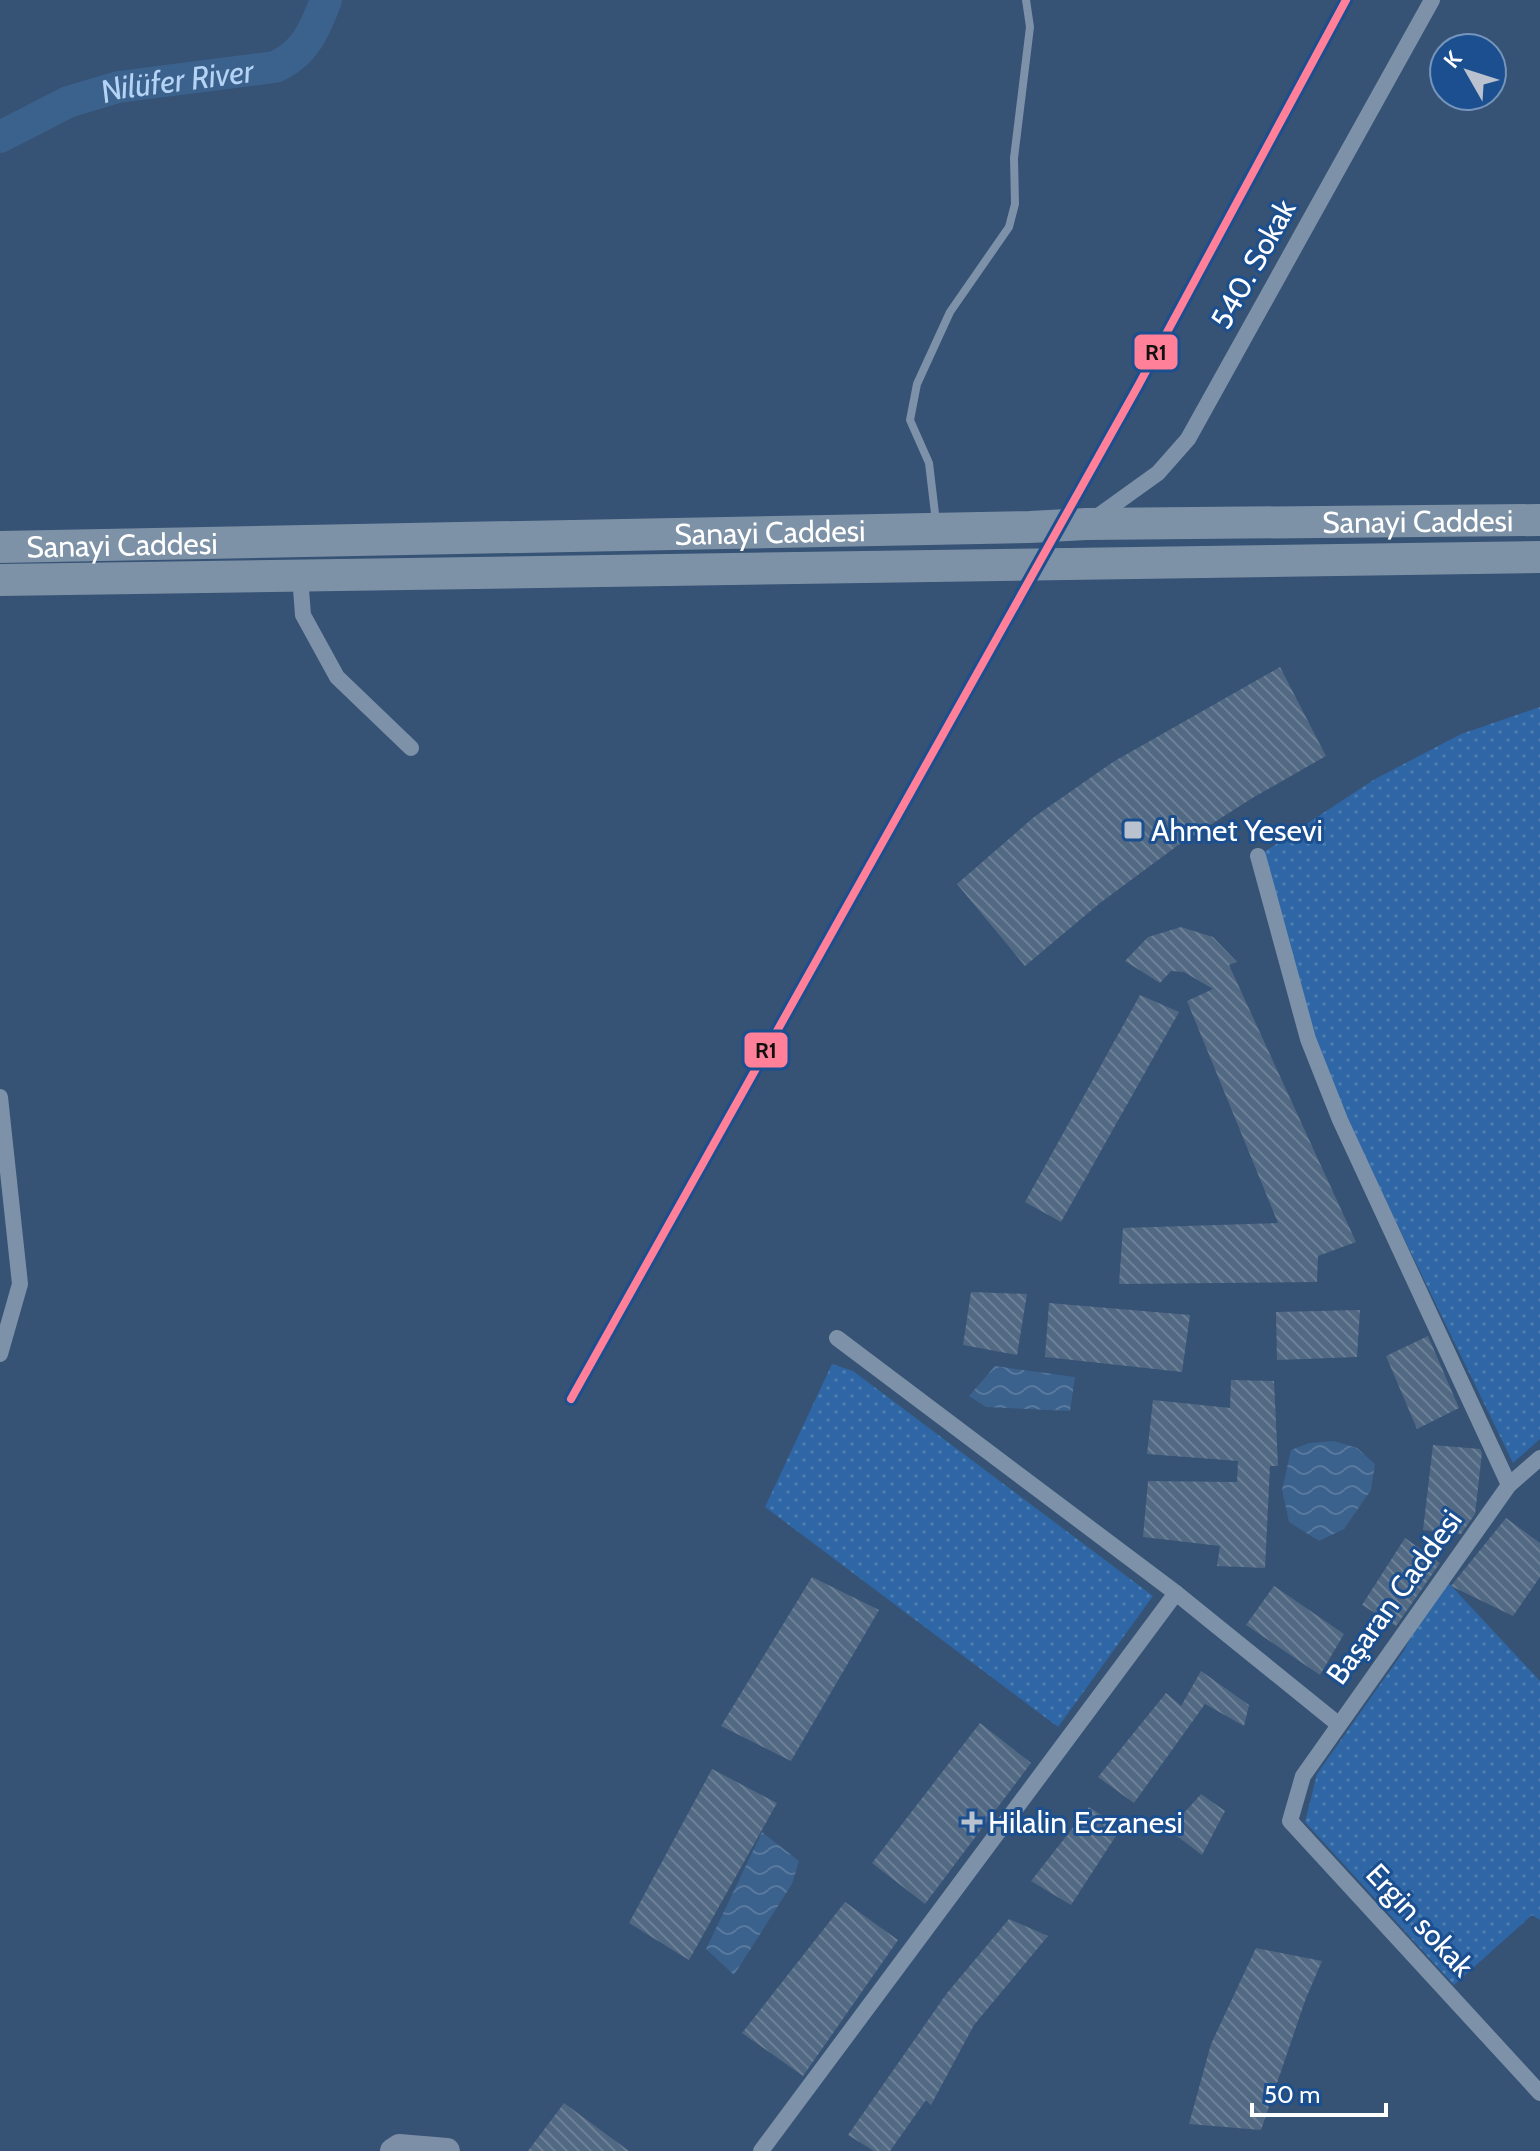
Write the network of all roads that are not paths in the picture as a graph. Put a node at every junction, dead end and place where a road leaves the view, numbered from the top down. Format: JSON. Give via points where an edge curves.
{"nodes":[{"id":1,"x":1026,"y":0,"type":"edge"},
{"id":2,"x":1432,"y":0,"type":"edge"},
{"id":3,"x":1540,"y":520,"type":"edge"},
{"id":4,"x":1086,"y":524,"type":"junction"},
{"id":5,"x":937,"y":529,"type":"junction"},
{"id":6,"x":0,"y":547,"type":"edge"},
{"id":7,"x":1540,"y":557,"type":"edge"},
{"id":8,"x":300,"y":576,"type":"junction"},
{"id":9,"x":0,"y":580,"type":"edge"},
{"id":10,"x":411,"y":748,"type":"dead end"},
{"id":11,"x":1258,"y":856,"type":"dead end"},
{"id":12,"x":0,"y":1097,"type":"edge"},
{"id":13,"x":837,"y":1338,"type":"dead end"},
{"id":14,"x":0,"y":1354,"type":"edge"},
{"id":15,"x":1540,"y":1458,"type":"edge"},
{"id":16,"x":1509,"y":1485,"type":"junction"},
{"id":17,"x":1176,"y":1593,"type":"junction"},
{"id":18,"x":1338,"y":1724,"type":"junction"},
{"id":19,"x":1303,"y":1776,"type":"joint"},
{"id":20,"x":1540,"y":2093,"type":"edge"},
{"id":21,"x":393,"y":2151,"type":"edge"},
{"id":22,"x":447,"y":2151,"type":"edge"},
{"id":23,"x":761,"y":2151,"type":"edge"}],
"edges":[{"from":1,"to":5,"type":"lane","via":[[1030,27],[1009,227],[950,312],[917,384],[910,420],[929,463]]},
{"from":2,"to":4,"type":"street","name":"540. Sokak","via":[[1188,439],[1158,473]]},
{"from":3,"to":4,"type":"highway","name":"Sanayi Caddesi"},
{"from":4,"to":5,"type":"highway","name":"Sanayi Caddesi"},
{"from":5,"to":6,"type":"highway","name":"Sanayi Caddesi"},
{"from":7,"to":8,"type":"highway","name":"Sanayi Caddesi"},
{"from":8,"to":9,"type":"highway","name":"Sanayi Caddesi"},
{"from":8,"to":10,"type":"street","via":[[303,615],[337,677]]},
{"from":11,"to":16,"type":"street","via":[[1308,1039],[1340,1120]]},
{"from":12,"to":14,"type":"street","via":[[20,1284]]},
{"from":13,"to":17,"type":"street"},
{"from":15,"to":16,"type":"street","name":"Başaran Caddesi"},
{"from":16,"to":18,"type":"street","name":"Başaran Caddesi"},
{"from":17,"to":18,"type":"street"},
{"from":17,"to":23,"type":"street"},
{"from":18,"to":19,"type":"street","name":"Başaran Caddesi"},
{"from":19,"to":20,"type":"street","name":"Ergin sokak","via":[[1290,1821]]},
{"from":21,"to":22,"type":"main road"}]}
